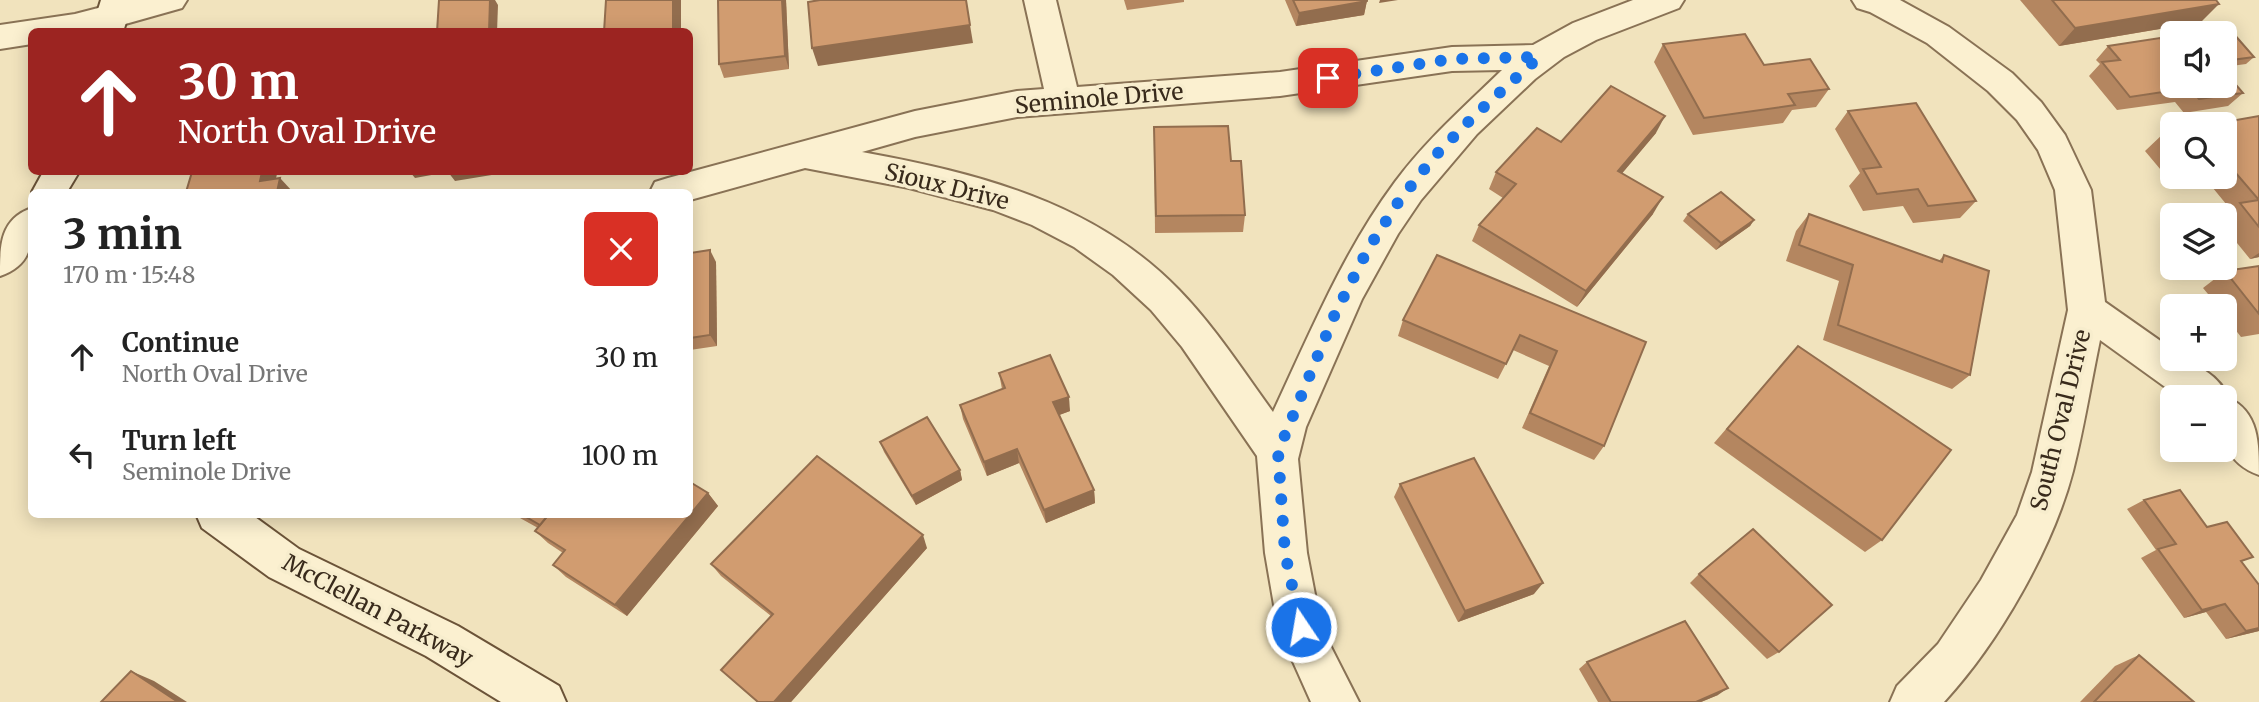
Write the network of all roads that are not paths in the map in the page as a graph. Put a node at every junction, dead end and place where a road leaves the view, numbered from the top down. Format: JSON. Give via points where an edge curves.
{"nodes":[{"id":1,"x":171,"y":0,"type":"edge"},
{"id":2,"x":1040,"y":0,"type":"edge"},
{"id":3,"x":1668,"y":0,"type":"edge"},
{"id":4,"x":1873,"y":1,"type":"edge"},
{"id":5,"x":112,"y":16,"type":"edge"},
{"id":6,"x":63,"y":28,"type":"edge"},
{"id":7,"x":28,"y":33,"type":"edge"},
{"id":8,"x":0,"y":37,"type":"edge"},
{"id":9,"x":1539,"y":57,"type":"junction"},
{"id":10,"x":1063,"y":99,"type":"junction"},
{"id":11,"x":804,"y":156,"type":"junction"},
{"id":12,"x":679,"y":189,"type":"edge"},
{"id":13,"x":28,"y":227,"type":"edge"},
{"id":14,"x":0,"y":261,"type":"edge"},
{"id":15,"x":2087,"y":310,"type":"junction"},
{"id":16,"x":2192,"y":385,"type":"edge"},
{"id":17,"x":2237,"y":430,"type":"edge"},
{"id":18,"x":1278,"y":452,"type":"junction"},
{"id":19,"x":2259,"y":457,"type":"edge"},
{"id":20,"x":222,"y":518,"type":"edge"},
{"id":21,"x":543,"y":702,"type":"edge"},
{"id":22,"x":1336,"y":702,"type":"edge"},
{"id":23,"x":1913,"y":702,"type":"edge"}],
"edges":[{"from":1,"to":5,"type":"street"},
{"from":2,"to":10,"type":"street"},
{"from":3,"to":9,"type":"street","via":[[1605,22]]},
{"from":4,"to":15,"type":"street","name":"South Oval Drive","via":[[1938,35],[2000,82],[2053,144],[2073,190]]},
{"from":5,"to":6,"type":"street"},
{"from":7,"to":8,"type":"street"},
{"from":9,"to":10,"type":"street","name":"Seminole Drive","via":[[1452,59],[1280,84]]},
{"from":9,"to":18,"type":"street","via":[[1434,157],[1399,201],[1335,314]]},
{"from":10,"to":11,"type":"street","name":"Seminole Drive","via":[[1017,103],[915,124]]},
{"from":11,"to":12,"type":"street","name":"Seminole Drive"},
{"from":11,"to":18,"type":"street","name":"Sioux Drive","via":[[934,178],[986,192],[1024,205],[1089,239],[1163,298],[1198,339]]},
{"from":13,"to":14,"type":"street"},
{"from":15,"to":16,"type":"street"},
{"from":15,"to":23,"type":"street","name":"South Oval Drive","via":[[2052,472],[2035,522],[1996,595],[1954,659]]},
{"from":17,"to":19,"type":"street"},
{"from":18,"to":22,"type":"street","via":[[1285,553],[1301,627]]},
{"from":20,"to":21,"type":"street","name":"McClellan Parkway","via":[[284,563],[443,641]]}]}
